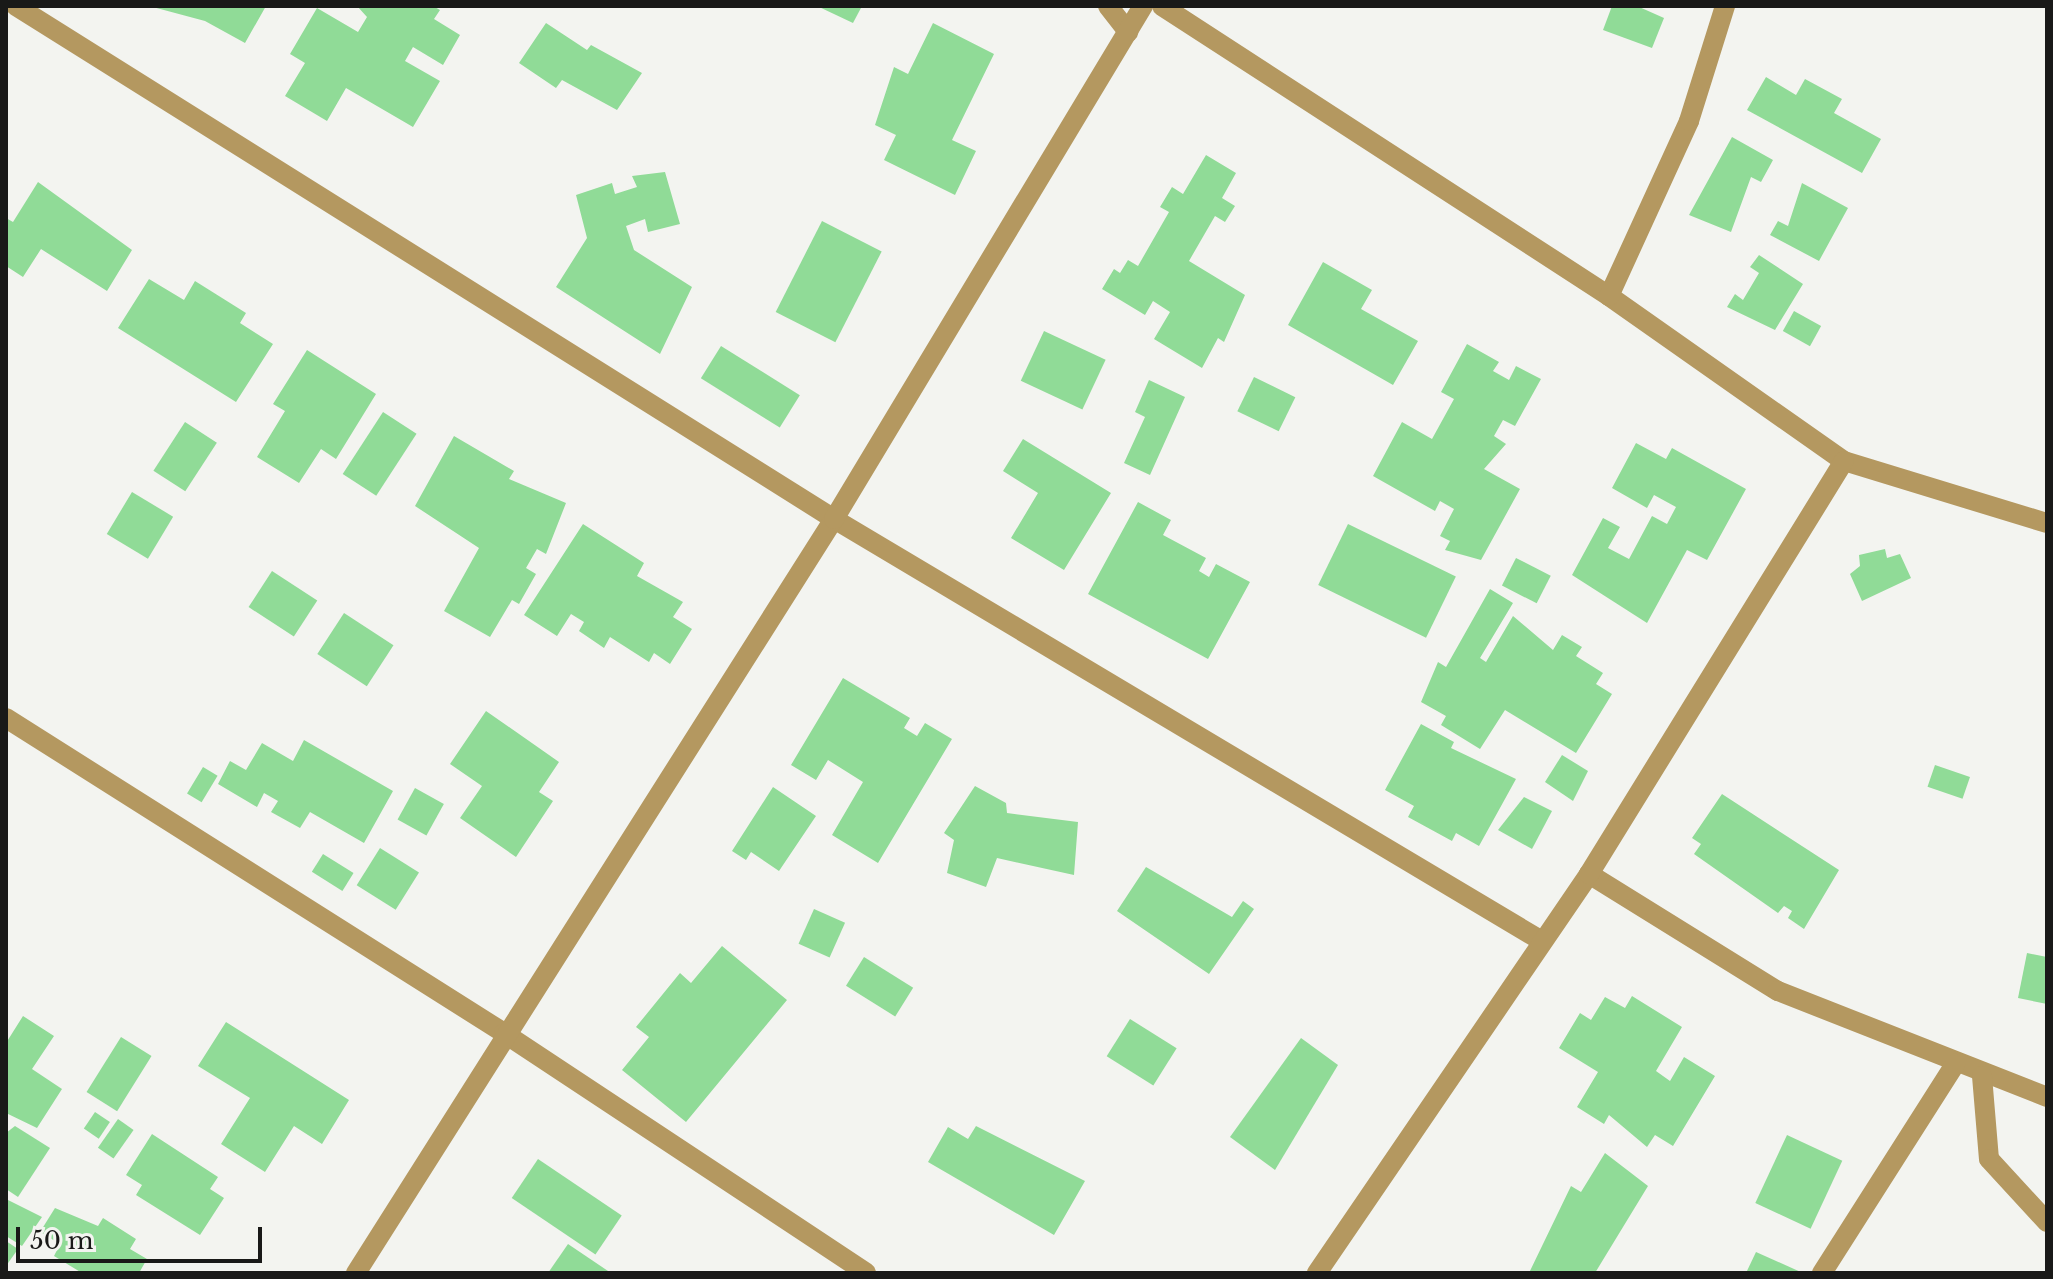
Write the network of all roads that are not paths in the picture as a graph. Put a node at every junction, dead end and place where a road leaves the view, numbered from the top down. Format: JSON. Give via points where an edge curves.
{"nodes":[{"id":1,"x":16,"y":6,"type":"edge"},
{"id":2,"x":1108,"y":6,"type":"edge"},
{"id":3,"x":1143,"y":6,"type":"edge"},
{"id":4,"x":1162,"y":6,"type":"edge"},
{"id":5,"x":1725,"y":6,"type":"edge"},
{"id":6,"x":1128,"y":32,"type":"junction"},
{"id":7,"x":1609,"y":296,"type":"junction"},
{"id":8,"x":1844,"y":461,"type":"junction"},
{"id":9,"x":834,"y":519,"type":"junction"},
{"id":10,"x":2047,"y":523,"type":"edge"},
{"id":11,"x":6,"y":718,"type":"edge"},
{"id":12,"x":1589,"y":874,"type":"junction"},
{"id":13,"x":1542,"y":941,"type":"junction"},
{"id":14,"x":504,"y":1033,"type":"junction"},
{"id":15,"x":1955,"y":1064,"type":"junction"},
{"id":16,"x":1982,"y":1076,"type":"junction"},
{"id":17,"x":2047,"y":1097,"type":"edge"},
{"id":18,"x":2047,"y":1222,"type":"edge"},
{"id":19,"x":356,"y":1273,"type":"edge"},
{"id":20,"x":866,"y":1273,"type":"edge"},
{"id":21,"x":1317,"y":1273,"type":"edge"},
{"id":22,"x":1822,"y":1273,"type":"edge"}],
"edges":[{"from":1,"to":9,"type":"street"},
{"from":2,"to":6,"type":"street"},
{"from":3,"to":6,"type":"street"},
{"from":4,"to":7,"type":"street"},
{"from":5,"to":7,"type":"street","via":[[1689,121]]},
{"from":6,"to":9,"type":"street"},
{"from":7,"to":8,"type":"street"},
{"from":8,"to":10,"type":"street"},
{"from":8,"to":12,"type":"street"},
{"from":9,"to":13,"type":"street"},
{"from":9,"to":14,"type":"street"},
{"from":11,"to":14,"type":"street"},
{"from":12,"to":13,"type":"street"},
{"from":12,"to":15,"type":"street","via":[[1778,991]]},
{"from":13,"to":21,"type":"street"},
{"from":14,"to":19,"type":"street"},
{"from":14,"to":20,"type":"street"},
{"from":15,"to":16,"type":"street"},
{"from":15,"to":22,"type":"street"},
{"from":16,"to":17,"type":"street"},
{"from":16,"to":18,"type":"street","via":[[1989,1159]]}]}
